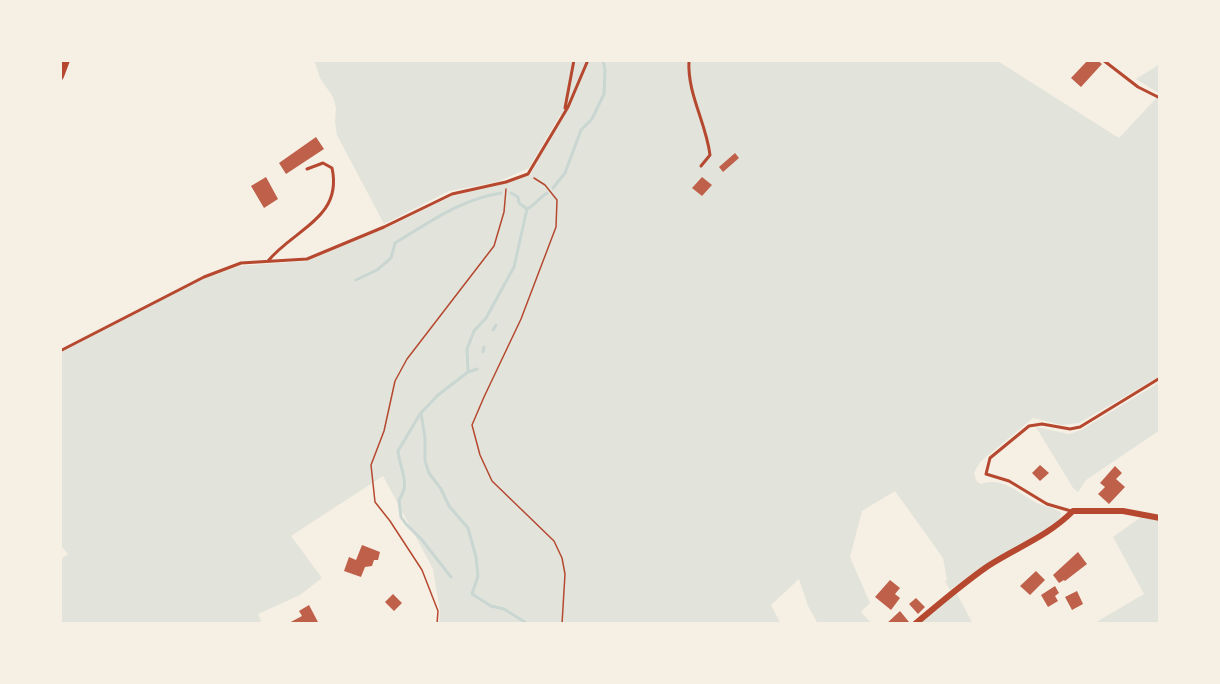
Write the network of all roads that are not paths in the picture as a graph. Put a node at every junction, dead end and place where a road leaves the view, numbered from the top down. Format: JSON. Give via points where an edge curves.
{"nodes":[{"id":1,"x":66,"y":60,"type":"edge"},
{"id":2,"x":574,"y":60,"type":"edge"},
{"id":3,"x":588,"y":60,"type":"edge"},
{"id":4,"x":690,"y":60,"type":"edge"},
{"id":5,"x":1103,"y":60,"type":"edge"},
{"id":6,"x":60,"y":76,"type":"edge"},
{"id":7,"x":1160,"y":98,"type":"edge"},
{"id":8,"x":564,"y":110,"type":"junction"},
{"id":9,"x":701,"y":166,"type":"dead end"},
{"id":10,"x":308,"y":169,"type":"dead end"},
{"id":11,"x":268,"y":261,"type":"junction"},
{"id":12,"x":60,"y":351,"type":"edge"},
{"id":13,"x":1160,"y":378,"type":"edge"},
{"id":14,"x":1073,"y":511,"type":"junction"},
{"id":15,"x":1160,"y":518,"type":"edge"},
{"id":16,"x":915,"y":624,"type":"edge"}],
"edges":[{"from":1,"to":6,"type":"street"},
{"from":2,"to":8,"type":"lane"},
{"from":3,"to":8,"type":"lane"},
{"from":4,"to":9,"type":"lane","via":[[690,82],[710,155]]},
{"from":5,"to":7,"type":"lane","via":[[1138,87]]},
{"from":8,"to":11,"type":"lane","via":[[528,174],[452,194],[307,259]]},
{"from":10,"to":11,"type":"lane","via":[[323,163],[332,168],[334,190],[326,208],[309,228]]},
{"from":11,"to":12,"type":"lane","via":[[241,263],[204,277]]},
{"from":13,"to":14,"type":"lane","via":[[1080,427],[1029,426],[990,458],[986,474],[1009,481],[1047,504]]},
{"from":14,"to":15,"type":"street","via":[[1123,511]]},
{"from":14,"to":16,"type":"street","via":[[1058,526],[954,590]]}]}
